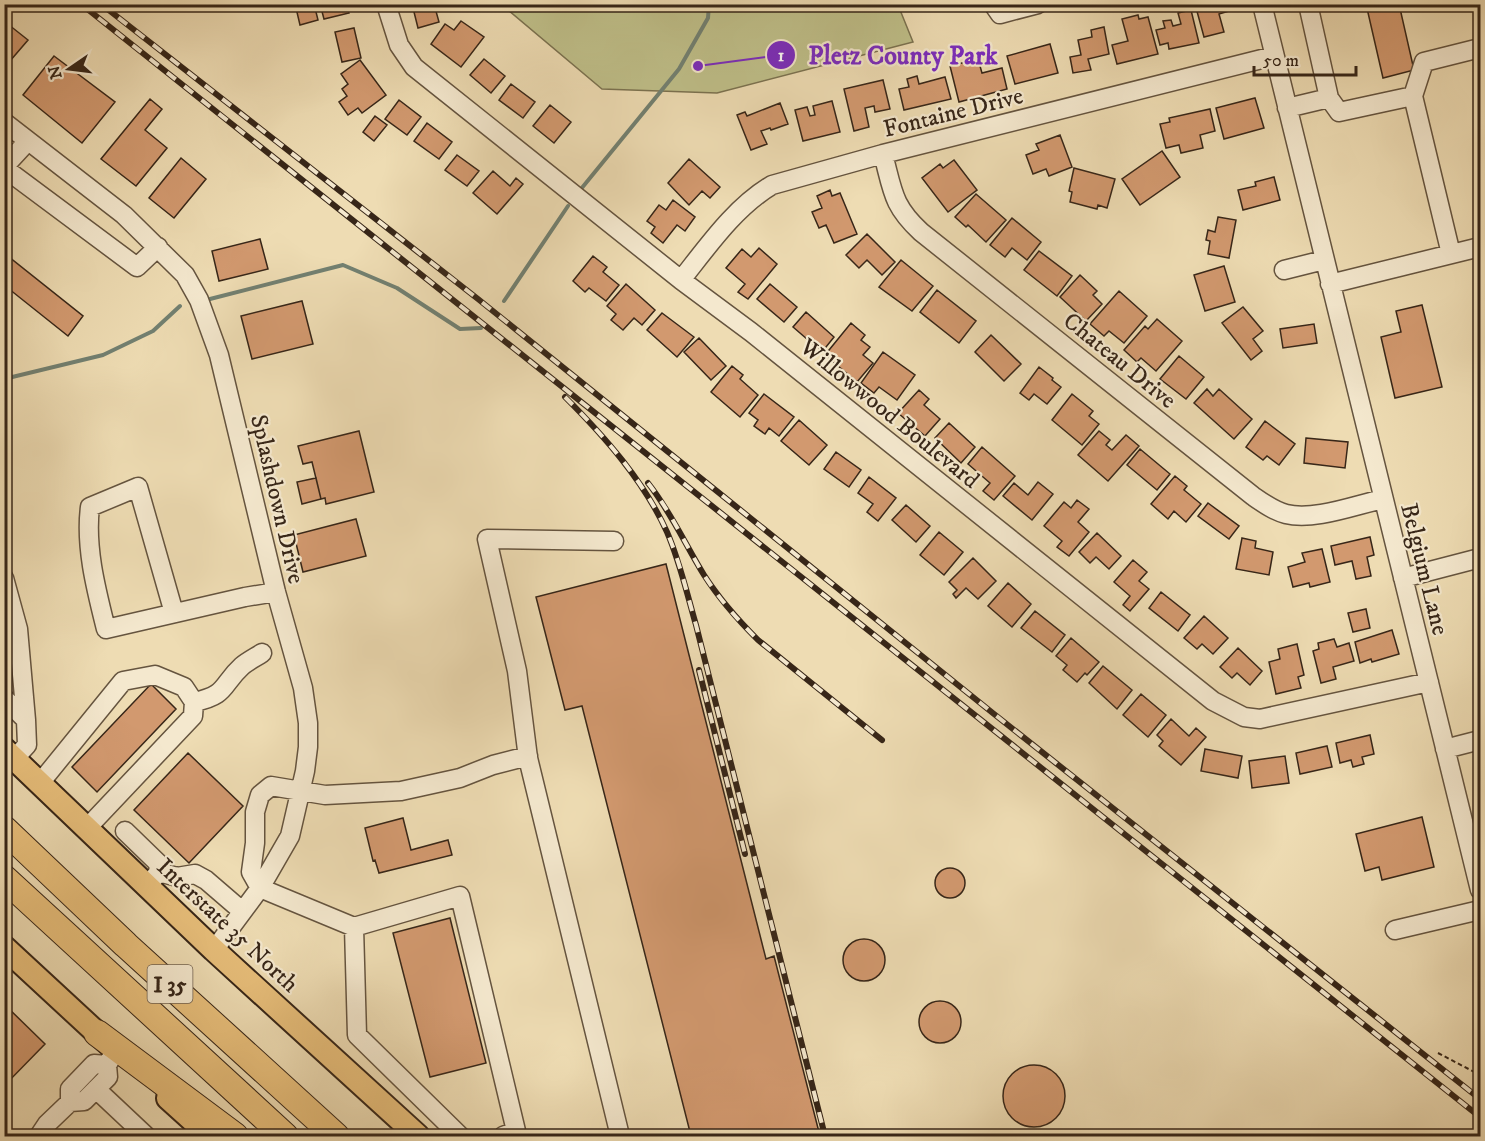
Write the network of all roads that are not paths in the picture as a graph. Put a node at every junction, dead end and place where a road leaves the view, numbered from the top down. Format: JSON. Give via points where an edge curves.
{"nodes":[{"id":1,"x":386,"y":4,"type":"edge"},
{"id":2,"x":993,"y":4,"type":"edge"},
{"id":3,"x":1038,"y":4,"type":"edge"},
{"id":4,"x":1262,"y":4,"type":"edge"},
{"id":5,"x":1308,"y":4,"type":"edge"},
{"id":6,"x":1480,"y":48,"type":"edge"},
{"id":7,"x":1274,"y":56,"type":"junction"},
{"id":8,"x":1413,"y":96,"type":"junction"},
{"id":9,"x":1329,"y":98,"type":"junction"},
{"id":10,"x":1287,"y":108,"type":"junction"},
{"id":11,"x":4,"y":122,"type":"edge"},
{"id":12,"x":28,"y":141,"type":"junction"},
{"id":13,"x":883,"y":154,"type":"junction"},
{"id":14,"x":4,"y":167,"type":"edge"},
{"id":15,"x":158,"y":247,"type":"junction"},
{"id":16,"x":1480,"y":247,"type":"edge"},
{"id":17,"x":1451,"y":254,"type":"junction"},
{"id":18,"x":1324,"y":260,"type":"junction"},
{"id":19,"x":1284,"y":270,"type":"dead end"},
{"id":20,"x":681,"y":280,"type":"junction"},
{"id":21,"x":1330,"y":284,"type":"junction"},
{"id":22,"x":1383,"y":499,"type":"junction"},
{"id":23,"x":614,"y":541,"type":"dead end"},
{"id":24,"x":1480,"y":558,"type":"edge"},
{"id":25,"x":4,"y":578,"type":"edge"},
{"id":26,"x":1403,"y":578,"type":"junction"},
{"id":27,"x":276,"y":592,"type":"junction"},
{"id":28,"x":174,"y":613,"type":"junction"},
{"id":29,"x":262,"y":653,"type":"dead end"},
{"id":30,"x":1429,"y":682,"type":"junction"},
{"id":31,"x":4,"y":698,"type":"edge"},
{"id":32,"x":194,"y":702,"type":"junction"},
{"id":33,"x":26,"y":720,"type":"junction"},
{"id":34,"x":1480,"y":740,"type":"edge"},
{"id":35,"x":1446,"y":749,"type":"junction"},
{"id":36,"x":10,"y":754,"type":"edge"},
{"id":37,"x":528,"y":756,"type":"junction"},
{"id":38,"x":40,"y":783,"type":"junction"},
{"id":39,"x":301,"y":790,"type":"junction"},
{"id":40,"x":87,"y":828,"type":"junction"},
{"id":41,"x":4,"y":829,"type":"edge"},
{"id":42,"x":125,"y":831,"type":"dead end"},
{"id":43,"x":1478,"y":867,"type":"edge"},
{"id":44,"x":4,"y":878,"type":"edge"},
{"id":45,"x":153,"y":879,"type":"junction"},
{"id":46,"x":260,"y":888,"type":"junction"},
{"id":47,"x":1480,"y":890,"type":"edge"},
{"id":48,"x":1480,"y":910,"type":"edge"},
{"id":49,"x":242,"y":911,"type":"junction"},
{"id":50,"x":354,"y":927,"type":"junction"},
{"id":51,"x":1395,"y":930,"type":"dead end"},
{"id":52,"x":4,"y":946,"type":"edge"},
{"id":53,"x":214,"y":950,"type":"junction"},
{"id":54,"x":97,"y":1033,"type":"junction"},
{"id":55,"x":112,"y":1058,"type":"junction"},
{"id":56,"x":96,"y":1089,"type":"junction"},
{"id":57,"x":70,"y":1102,"type":"junction"},
{"id":58,"x":39,"y":1137,"type":"edge"},
{"id":59,"x":146,"y":1137,"type":"edge"},
{"id":60,"x":210,"y":1137,"type":"edge"},
{"id":61,"x":236,"y":1137,"type":"edge"},
{"id":62,"x":285,"y":1137,"type":"edge"},
{"id":63,"x":336,"y":1137,"type":"edge"},
{"id":64,"x":418,"y":1137,"type":"edge"},
{"id":65,"x":460,"y":1137,"type":"edge"},
{"id":66,"x":503,"y":1137,"type":"edge"},
{"id":67,"x":620,"y":1137,"type":"edge"}],
"edges":[{"from":1,"to":20,"type":"street","name":"Willowwood Boulevard","via":[[399,45],[414,67]]},
{"from":2,"to":3,"type":"street","via":[[1000,14]]},
{"from":4,"to":7,"type":"street","name":"Belgium Lane"},
{"from":5,"to":9,"type":"street"},
{"from":6,"to":8,"type":"street","via":[[1424,62]]},
{"from":7,"to":10,"type":"street","name":"Belgium Lane"},
{"from":7,"to":13,"type":"street","name":"Fontaine Drive"},
{"from":8,"to":9,"type":"street","via":[[1340,112]]},
{"from":8,"to":17,"type":"street"},
{"from":9,"to":10,"type":"street"},
{"from":10,"to":18,"type":"street","name":"Belgium Lane"},
{"from":11,"to":12,"type":"street","name":"Splashdown Drive"},
{"from":12,"to":14,"type":"street"},
{"from":12,"to":15,"type":"street","name":"Splashdown Drive","via":[[124,215]]},
{"from":13,"to":20,"type":"street","name":"Fontaine Drive","via":[[808,173],[760,192],[725,225]]},
{"from":13,"to":22,"type":"street","name":"Chateau Drive","via":[[897,205],[921,232],[1253,496],[1277,510],[1299,515]]},
{"from":14,"to":15,"type":"street","via":[[136,267]]},
{"from":15,"to":27,"type":"street","name":"Splashdown Drive","via":[[185,275],[211,327]]},
{"from":16,"to":17,"type":"street"},
{"from":17,"to":21,"type":"street"},
{"from":18,"to":19,"type":"street"},
{"from":18,"to":21,"type":"street","name":"Belgium Lane"},
{"from":20,"to":30,"type":"street","name":"Willowwood Boulevard","via":[[1229,711],[1260,718]]},
{"from":21,"to":22,"type":"street","name":"Belgium Lane"},
{"from":22,"to":26,"type":"street","name":"Belgium Lane"},
{"from":23,"to":37,"type":"street","via":[[487,539],[517,671]]},
{"from":24,"to":26,"type":"street"},
{"from":25,"to":33,"type":"street","via":[[18,629]]},
{"from":26,"to":30,"type":"street","name":"Belgium Lane"},
{"from":27,"to":28,"type":"street"},
{"from":27,"to":39,"type":"street","name":"Splashdown Drive","via":[[306,711],[308,747]]},
{"from":28,"to":28,"type":"street","via":[[106,629],[87,528],[90,507],[138,487]]},
{"from":29,"to":32,"type":"street","via":[[242,666],[212,699]]},
{"from":30,"to":35,"type":"street","name":"Belgium Lane"},
{"from":31,"to":33,"type":"street"},
{"from":32,"to":38,"type":"street","via":[[184,687],[155,675],[123,681]]},
{"from":32,"to":40,"type":"street","via":[[193,716]]},
{"from":33,"to":36,"type":"street","via":[[27,746]]},
{"from":34,"to":35,"type":"street"},
{"from":35,"to":43,"type":"street","name":"Belgium Lane"},
{"from":36,"to":38,"type":"main road","name":"Interstate 35 North"},
{"from":37,"to":39,"type":"street","via":[[460,778],[401,791],[325,795]]},
{"from":37,"to":67,"type":"street"},
{"from":38,"to":40,"type":"main road","name":"Interstate 35 North"},
{"from":39,"to":46,"type":"street","name":"Splashdown Drive","via":[[290,836]]},
{"from":39,"to":46,"type":"street","via":[[271,786],[260,795],[251,872]]},
{"from":40,"to":45,"type":"main road","name":"Interstate 35 North"},
{"from":41,"to":63,"type":"highway","number":"I 35"},
{"from":42,"to":45,"type":"street","via":[[158,863]]},
{"from":43,"to":47,"type":"street","name":"Belgium Lane"},
{"from":44,"to":62,"type":"highway","number":"I 35"},
{"from":45,"to":49,"type":"street","via":[[195,874]]},
{"from":45,"to":53,"type":"main road","name":"Interstate 35 North"},
{"from":46,"to":49,"type":"street","name":"Splashdown Drive"},
{"from":46,"to":50,"type":"street"},
{"from":48,"to":51,"type":"street"},
{"from":49,"to":53,"type":"street","name":"Splashdown Drive"},
{"from":50,"to":65,"type":"street","via":[[357,1035]]},
{"from":50,"to":66,"type":"street","via":[[460,896],[516,1131]]},
{"from":52,"to":54,"type":"main road"},
{"from":53,"to":64,"type":"main road","name":"Interstate 35 North"},
{"from":54,"to":55,"type":"main road"},
{"from":54,"to":61,"type":"highway"},
{"from":55,"to":56,"type":"street","via":[[108,1077]]},
{"from":55,"to":57,"type":"street","via":[[94,1064],[70,1089]]},
{"from":55,"to":60,"type":"main road"},
{"from":56,"to":57,"type":"street","via":[[84,1101]]},
{"from":56,"to":59,"type":"street"},
{"from":57,"to":58,"type":"street"}]}
